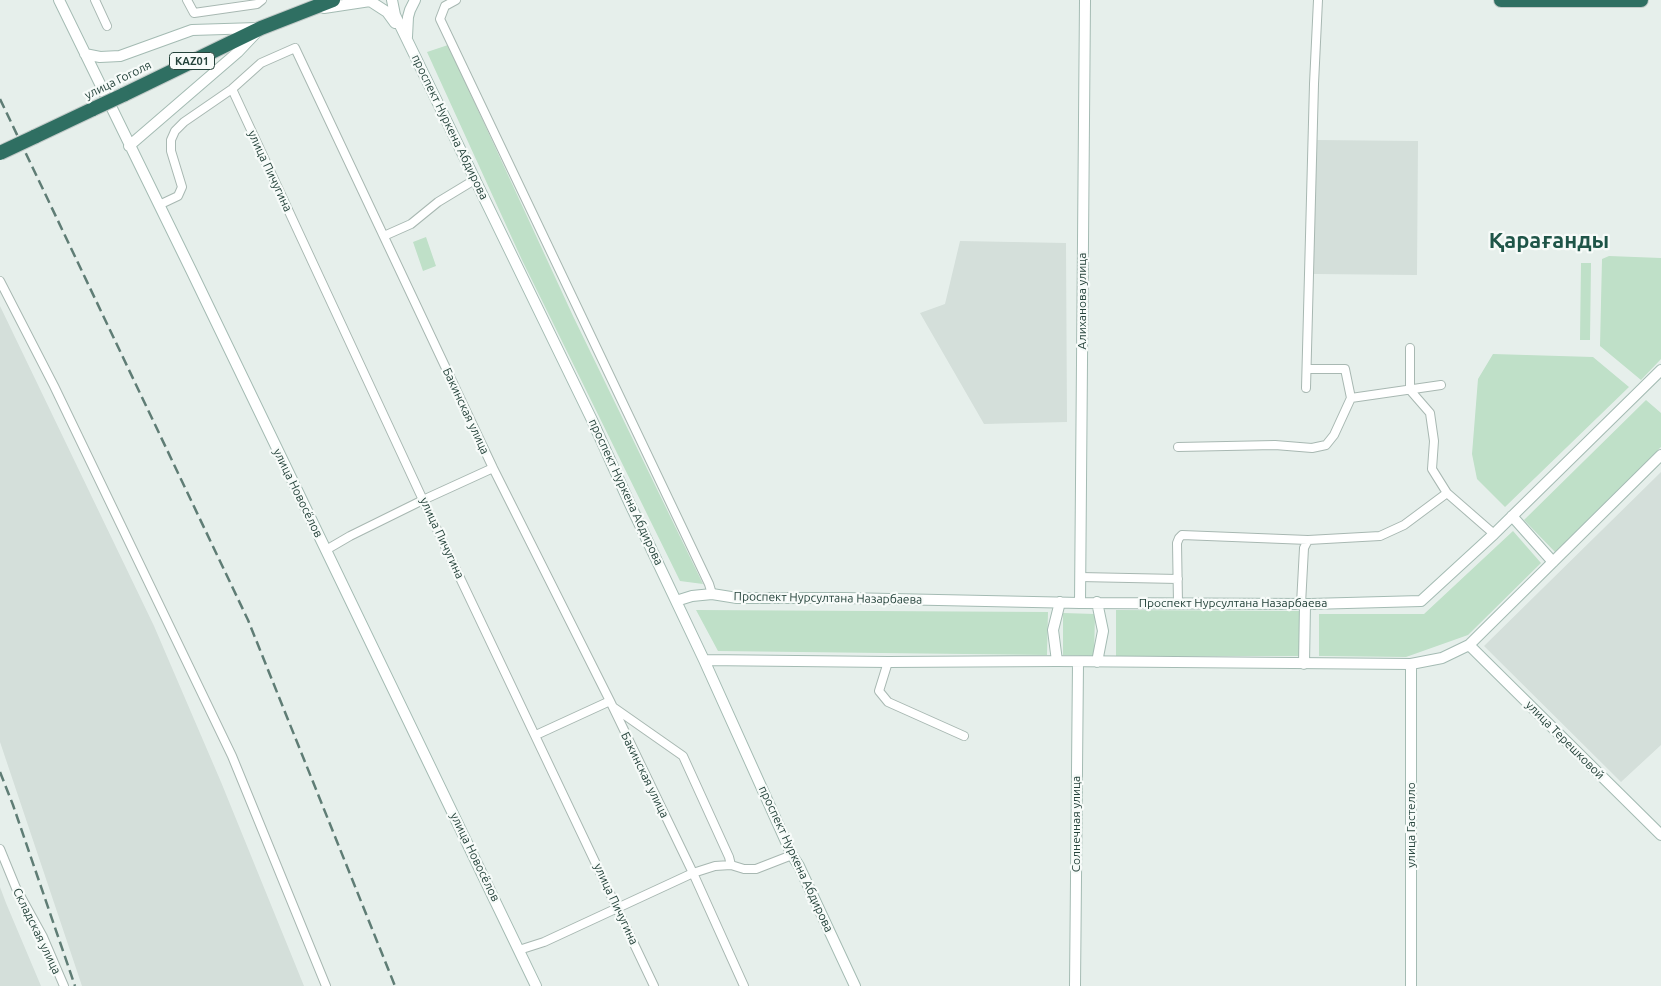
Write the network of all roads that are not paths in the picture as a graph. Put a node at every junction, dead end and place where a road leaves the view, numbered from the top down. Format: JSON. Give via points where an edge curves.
{"nodes":[{"id":1,"x":58,"y":0,"type":"edge"},
{"id":2,"x":95,"y":0,"type":"edge"},
{"id":3,"x":187,"y":0,"type":"edge"},
{"id":4,"x":262,"y":0,"type":"edge"},
{"id":5,"x":333,"y":0,"type":"edge"},
{"id":6,"x":392,"y":0,"type":"edge"},
{"id":7,"x":415,"y":0,"type":"edge"},
{"id":8,"x":456,"y":0,"type":"edge"},
{"id":9,"x":1084,"y":0,"type":"edge"},
{"id":10,"x":1318,"y":0,"type":"edge"},
{"id":11,"x":1500,"y":0,"type":"edge"},
{"id":12,"x":1641,"y":0,"type":"edge"},
{"id":13,"x":317,"y":5,"type":"edge"},
{"id":14,"x":107,"y":26,"type":"dead end"},
{"id":15,"x":261,"y":28,"type":"junction"},
{"id":16,"x":405,"y":34,"type":"junction"},
{"id":17,"x":85,"y":54,"type":"junction"},
{"id":18,"x":232,"y":89,"type":"junction"},
{"id":19,"x":129,"y":146,"type":"junction"},
{"id":20,"x":0,"y":153,"type":"edge"},
{"id":21,"x":476,"y":179,"type":"junction"},
{"id":22,"x":159,"y":205,"type":"junction"},
{"id":23,"x":384,"y":236,"type":"junction"},
{"id":24,"x":0,"y":281,"type":"edge"},
{"id":25,"x":1410,"y":348,"type":"dead end"},
{"id":26,"x":1307,"y":369,"type":"junction"},
{"id":27,"x":1661,"y":370,"type":"edge"},
{"id":28,"x":1440,"y":385,"type":"dead end"},
{"id":29,"x":1306,"y":388,"type":"dead end"},
{"id":30,"x":1410,"y":390,"type":"junction"},
{"id":31,"x":1351,"y":398,"type":"junction"},
{"id":32,"x":1178,"y":446,"type":"dead end"},
{"id":33,"x":1661,"y":456,"type":"edge"},
{"id":34,"x":493,"y":468,"type":"junction"},
{"id":35,"x":1447,"y":493,"type":"junction"},
{"id":36,"x":424,"y":500,"type":"junction"},
{"id":37,"x":1512,"y":516,"type":"junction"},
{"id":38,"x":1494,"y":534,"type":"junction"},
{"id":39,"x":1308,"y":540,"type":"junction"},
{"id":40,"x":326,"y":550,"type":"junction"},
{"id":41,"x":1553,"y":562,"type":"junction"},
{"id":42,"x":1080,"y":577,"type":"junction"},
{"id":43,"x":1178,"y":579,"type":"junction"},
{"id":44,"x":712,"y":594,"type":"junction"},
{"id":45,"x":676,"y":601,"type":"junction"},
{"id":46,"x":1060,"y":602,"type":"junction"},
{"id":47,"x":1098,"y":602,"type":"junction"},
{"id":48,"x":1178,"y":602,"type":"junction"},
{"id":49,"x":1080,"y":603,"type":"junction"},
{"id":50,"x":1303,"y":604,"type":"junction"},
{"id":51,"x":1469,"y":645,"type":"junction"},
{"id":52,"x":704,"y":660,"type":"junction"},
{"id":53,"x":1057,"y":661,"type":"junction"},
{"id":54,"x":888,"y":662,"type":"junction"},
{"id":55,"x":1097,"y":662,"type":"junction"},
{"id":56,"x":1078,"y":663,"type":"junction"},
{"id":57,"x":1304,"y":664,"type":"junction"},
{"id":58,"x":1411,"y":664,"type":"junction"},
{"id":59,"x":611,"y":703,"type":"junction"},
{"id":60,"x":536,"y":735,"type":"junction"},
{"id":61,"x":964,"y":736,"type":"dead end"},
{"id":62,"x":1661,"y":836,"type":"edge"},
{"id":63,"x":0,"y":849,"type":"edge"},
{"id":64,"x":792,"y":855,"type":"junction"},
{"id":65,"x":731,"y":865,"type":"junction"},
{"id":66,"x":693,"y":873,"type":"junction"},
{"id":67,"x":618,"y":908,"type":"junction"},
{"id":68,"x":519,"y":950,"type":"junction"},
{"id":69,"x":64,"y":986,"type":"edge"},
{"id":70,"x":326,"y":986,"type":"edge"},
{"id":71,"x":536,"y":986,"type":"edge"},
{"id":72,"x":654,"y":986,"type":"edge"},
{"id":73,"x":744,"y":986,"type":"edge"},
{"id":74,"x":855,"y":986,"type":"edge"},
{"id":75,"x":1075,"y":986,"type":"edge"},
{"id":76,"x":1411,"y":986,"type":"edge"}],
"edges":[{"from":1,"to":17,"type":"main road","name":"улица Новосёлов"},
{"from":2,"to":14,"type":"street"},
{"from":3,"to":4,"type":"street","via":[[194,13],[257,4]]},
{"from":5,"to":13,"type":"highway","name":"улица Гоголя","number":"KАZ01"},
{"from":6,"to":16,"type":"main road","name":"проспект Нуркена Абдирова","via":[[395,15]]},
{"from":7,"to":16,"type":"main road"},
{"from":8,"to":44,"type":"street","via":[[445,6],[440,19]]},
{"from":9,"to":42,"type":"main road","name":"Алиханова улица"},
{"from":10,"to":26,"type":"street"},
{"from":11,"to":12,"type":"highway"},
{"from":13,"to":15,"type":"highway","name":"улица Гоголя","number":"KАZ01"},
{"from":13,"to":16,"type":"main road","via":[[370,2],[387,12]]},
{"from":15,"to":17,"type":"main road","via":[[192,30],[120,56]]},
{"from":15,"to":19,"type":"main road","via":[[238,52]]},
{"from":15,"to":20,"type":"highway","name":"улица Гоголя","number":"KАZ01","bridge":true},
{"from":16,"to":21,"type":"main road","name":"проспект Нуркена Абдирова"},
{"from":17,"to":19,"type":"main road","name":"улица Новосёлов"},
{"from":18,"to":22,"type":"street","name":"Бакинская улица","via":[[175,131],[171,151],[182,187],[178,196]]},
{"from":18,"to":23,"type":"street","name":"Бакинская улица","via":[[262,63],[294,48]]},
{"from":18,"to":36,"type":"street","name":"улица Пичугина"},
{"from":19,"to":22,"type":"main road","name":"улица Новосёлов"},
{"from":21,"to":23,"type":"street","via":[[438,202],[411,224]]},
{"from":21,"to":45,"type":"main road","name":"проспект Нуркена Абдирова"},
{"from":22,"to":40,"type":"main road","name":"улица Новосёлов"},
{"from":23,"to":34,"type":"street","name":"Бакинская улица"},
{"from":24,"to":70,"type":"street","via":[[232,756]]},
{"from":25,"to":30,"type":"street"},
{"from":26,"to":29,"type":"street"},
{"from":26,"to":31,"type":"street","via":[[1345,368]]},
{"from":27,"to":37,"type":"main road","name":"Проспект Нурсултана Назарбаева"},
{"from":28,"to":30,"type":"street"},
{"from":30,"to":31,"type":"street"},
{"from":30,"to":35,"type":"street","via":[[1430,413],[1434,441],[1432,470]]},
{"from":31,"to":32,"type":"street","via":[[1326,445],[1312,448]]},
{"from":33,"to":41,"type":"main road"},
{"from":34,"to":36,"type":"street"},
{"from":34,"to":59,"type":"street","name":"Бакинская улица"},
{"from":35,"to":38,"type":"street"},
{"from":35,"to":39,"type":"street","via":[[1404,525],[1380,536]]},
{"from":36,"to":40,"type":"street"},
{"from":36,"to":60,"type":"street","name":"улица Пичугина"},
{"from":37,"to":38,"type":"main road","name":"Проспект Нурсултана Назарбаева"},
{"from":37,"to":41,"type":"main road"},
{"from":38,"to":50,"type":"main road","name":"Проспект Нурсултана Назарбаева","via":[[1421,601]]},
{"from":39,"to":43,"type":"street","via":[[1182,535],[1177,543]]},
{"from":39,"to":50,"type":"street","via":[[1304,548]]},
{"from":40,"to":68,"type":"main road","name":"улица Новосёлов"},
{"from":41,"to":51,"type":"main road"},
{"from":42,"to":43,"type":"street"},
{"from":42,"to":49,"type":"main road","name":"Алиханова улица"},
{"from":43,"to":48,"type":"street"},
{"from":44,"to":45,"type":"main road","name":"Проспект Нурсултана Назарбаева"},
{"from":44,"to":46,"type":"main road","name":"Проспект Нурсултана Назарбаева","via":[[737,598]]},
{"from":45,"to":52,"type":"main road","name":"проспект Нуркена Абдирова"},
{"from":46,"to":49,"type":"main road","name":"Проспект Нурсултана Назарбаева"},
{"from":46,"to":53,"type":"main road","via":[[1053,630]]},
{"from":47,"to":48,"type":"main road","name":"Проспект Нурсултана Назарбаева"},
{"from":47,"to":49,"type":"main road","name":"Проспект Нурсултана Назарбаева"},
{"from":47,"to":55,"type":"main road","via":[[1103,631]]},
{"from":48,"to":50,"type":"main road","name":"Проспект Нурсултана Назарбаева"},
{"from":50,"to":57,"type":"main road"},
{"from":51,"to":58,"type":"main road","via":[[1442,658]]},
{"from":51,"to":62,"type":"main road","name":"улица Терешковой"},
{"from":52,"to":54,"type":"main road"},
{"from":52,"to":64,"type":"main road","name":"проспект Нуркена Абдирова"},
{"from":53,"to":54,"type":"main road"},
{"from":53,"to":56,"type":"main road"},
{"from":54,"to":61,"type":"street","via":[[879,690],[888,702]]},
{"from":55,"to":56,"type":"main road"},
{"from":55,"to":57,"type":"main road"},
{"from":56,"to":75,"type":"main road","name":"Солнечная улица"},
{"from":57,"to":58,"type":"main road"},
{"from":58,"to":76,"type":"main road","name":"улица Гастелло"},
{"from":59,"to":60,"type":"street"},
{"from":59,"to":65,"type":"street","via":[[683,756]]},
{"from":59,"to":66,"type":"street","name":"Бакинская улица"},
{"from":60,"to":67,"type":"street","name":"улица Пичугина"},
{"from":63,"to":69,"type":"street","name":"Складская улица"},
{"from":64,"to":65,"type":"street","via":[[756,869]]},
{"from":64,"to":74,"type":"main road","name":"проспект Нуркена Абдирова"},
{"from":65,"to":66,"type":"street"},
{"from":66,"to":67,"type":"street"},
{"from":66,"to":73,"type":"street","name":"Бакинская улица"},
{"from":67,"to":68,"type":"street"},
{"from":67,"to":72,"type":"street","name":"улица Пичугина"},
{"from":68,"to":71,"type":"main road","name":"улица Новосёлов"}]}
